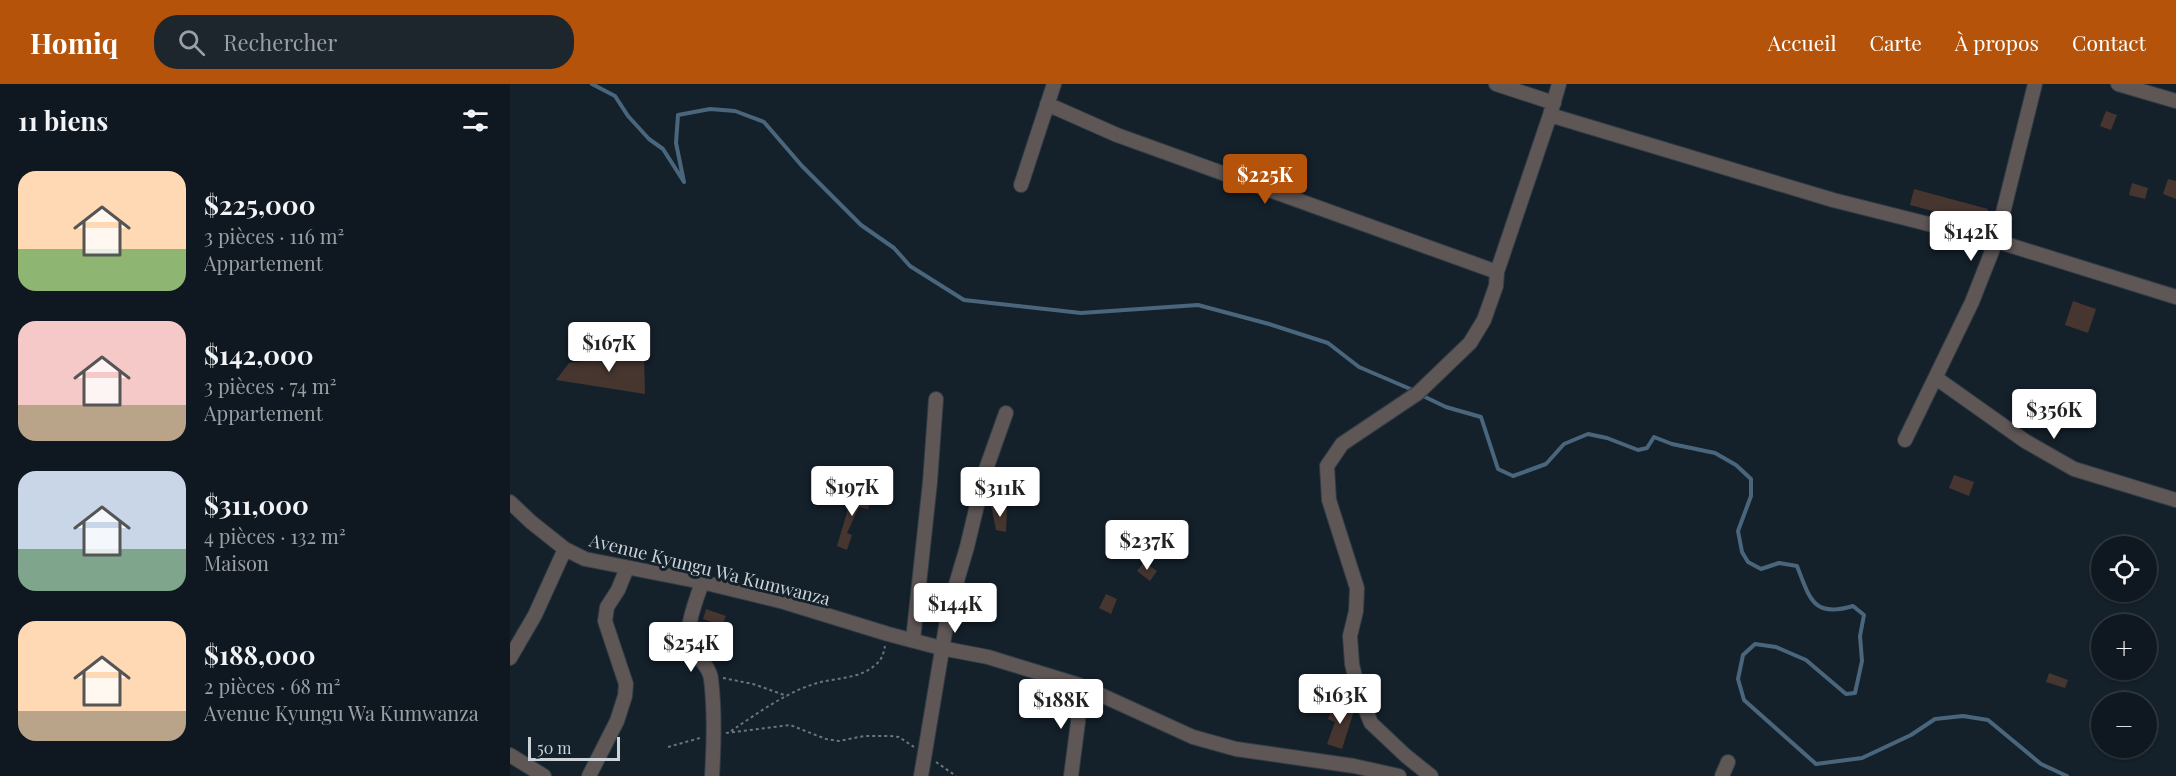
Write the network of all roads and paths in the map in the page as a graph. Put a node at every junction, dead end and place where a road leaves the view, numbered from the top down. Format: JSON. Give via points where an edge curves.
{"nodes":[{"id":1,"x":1054,"y":84,"type":"edge"},
{"id":2,"x":1496,"y":84,"type":"edge"},
{"id":3,"x":1559,"y":84,"type":"edge"},
{"id":4,"x":2035,"y":84,"type":"edge"},
{"id":5,"x":2118,"y":84,"type":"edge"},
{"id":6,"x":2176,"y":100,"type":"edge"},
{"id":7,"x":1047,"y":104,"type":"junction"},
{"id":8,"x":1552,"y":109,"type":"junction"},
{"id":9,"x":1021,"y":185,"type":"dead end"},
{"id":10,"x":1996,"y":241,"type":"junction"},
{"id":11,"x":1497,"y":272,"type":"junction"},
{"id":12,"x":2176,"y":297,"type":"edge"},
{"id":13,"x":1936,"y":378,"type":"junction"},
{"id":14,"x":936,"y":399,"type":"dead end"},
{"id":15,"x":1006,"y":413,"type":"dead end"},
{"id":16,"x":1905,"y":440,"type":"dead end"},
{"id":17,"x":2176,"y":500,"type":"edge"},
{"id":18,"x":510,"y":502,"type":"edge"},
{"id":19,"x":565,"y":549,"type":"junction"},
{"id":20,"x":627,"y":568,"type":"junction"},
{"id":21,"x":702,"y":582,"type":"junction"},
{"id":22,"x":888,"y":634,"type":"junction"},
{"id":23,"x":913,"y":640,"type":"junction"},
{"id":24,"x":941,"y":648,"type":"junction"},
{"id":25,"x":510,"y":658,"type":"edge"},
{"id":26,"x":711,"y":676,"type":"junction"},
{"id":27,"x":1079,"y":685,"type":"junction"},
{"id":28,"x":788,"y":696,"type":"junction"},
{"id":29,"x":714,"y":735,"type":"junction"},
{"id":30,"x":668,"y":747,"type":"dead end"},
{"id":31,"x":924,"y":754,"type":"junction"},
{"id":32,"x":510,"y":755,"type":"edge"},
{"id":33,"x":1728,"y":762,"type":"dead end"},
{"id":34,"x":544,"y":776,"type":"edge"},
{"id":35,"x":589,"y":776,"type":"edge"},
{"id":36,"x":712,"y":776,"type":"edge"},
{"id":37,"x":921,"y":776,"type":"edge"},
{"id":38,"x":956,"y":776,"type":"edge"},
{"id":39,"x":1071,"y":776,"type":"edge"},
{"id":40,"x":1399,"y":776,"type":"edge"},
{"id":41,"x":1431,"y":776,"type":"edge"},
{"id":42,"x":1722,"y":776,"type":"edge"}],
"edges":[{"from":1,"to":7,"type":"street"},
{"from":2,"to":8,"type":"street"},
{"from":3,"to":8,"type":"street"},
{"from":4,"to":10,"type":"street"},
{"from":5,"to":6,"type":"street"},
{"from":7,"to":9,"type":"street"},
{"from":7,"to":11,"type":"street","via":[[1117,135]]},
{"from":8,"to":10,"type":"street","via":[[1833,200]]},
{"from":8,"to":11,"type":"street"},
{"from":10,"to":12,"type":"street"},
{"from":10,"to":13,"type":"street"},
{"from":11,"to":41,"type":"street","via":[[1484,320],[1470,343],[1418,393],[1342,444],[1327,466],[1329,500],[1357,588],[1350,636],[1359,694],[1371,723]]},
{"from":13,"to":16,"type":"street"},
{"from":13,"to":17,"type":"street","via":[[2009,430],[2074,469]]},
{"from":14,"to":23,"type":"street"},
{"from":15,"to":24,"type":"street","via":[[985,472]]},
{"from":18,"to":19,"type":"street","name":"Avenue Kyungu Wa Kumwanza"},
{"from":19,"to":20,"type":"street","name":"Avenue Kyungu Wa Kumwanza","via":[[585,559]]},
{"from":19,"to":25,"type":"street"},
{"from":20,"to":21,"type":"street","name":"Avenue Kyungu Wa Kumwanza"},
{"from":20,"to":35,"type":"street","via":[[607,607],[605,621],[626,684],[625,696]]},
{"from":21,"to":22,"type":"street","name":"Avenue Kyungu Wa Kumwanza"},
{"from":21,"to":26,"type":"street","via":[[689,636]]},
{"from":22,"to":23,"type":"street","name":"Avenue Kyungu Wa Kumwanza"},
{"from":22,"to":28,"type":"path","via":[[882,658],[873,668]]},
{"from":23,"to":24,"type":"street","name":"Avenue Kyungu Wa Kumwanza"},
{"from":24,"to":27,"type":"street","name":"Avenue Kyungu Wa Kumwanza","via":[[988,657]]},
{"from":24,"to":31,"type":"street"},
{"from":26,"to":28,"type":"path"},
{"from":26,"to":29,"type":"street"},
{"from":27,"to":39,"type":"street"},
{"from":27,"to":40,"type":"street","name":"Avenue Kyungu Wa Kumwanza","via":[[1193,737],[1236,749]]},
{"from":28,"to":31,"type":"path","via":[[728,733],[790,725],[839,741],[864,736],[899,737]]},
{"from":29,"to":30,"type":"path"},
{"from":29,"to":36,"type":"street"},
{"from":31,"to":37,"type":"street"},
{"from":31,"to":38,"type":"path"},
{"from":32,"to":34,"type":"street"},
{"from":33,"to":42,"type":"street"}]}
